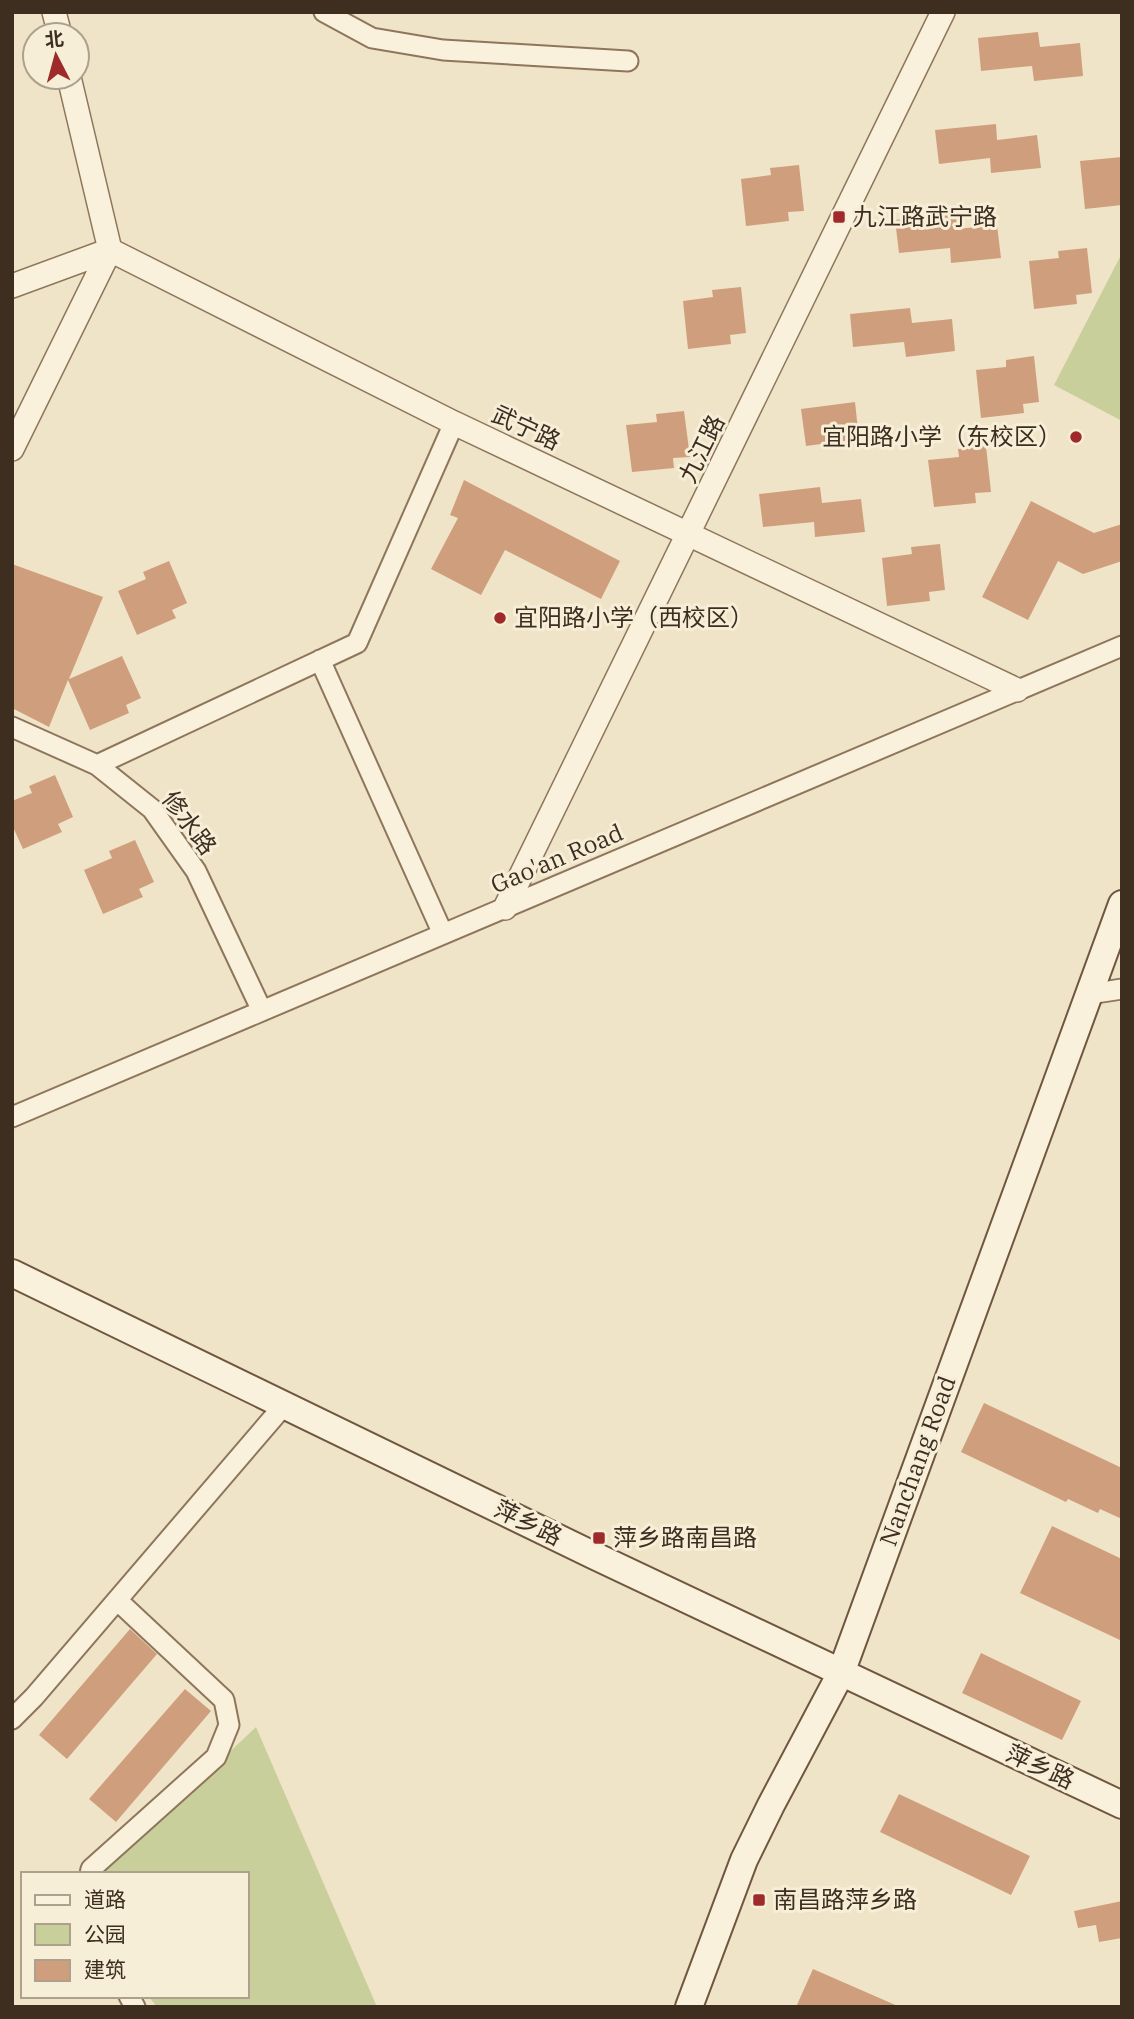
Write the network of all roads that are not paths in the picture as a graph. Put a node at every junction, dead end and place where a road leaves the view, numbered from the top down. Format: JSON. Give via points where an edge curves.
{"nodes":[{"id":1,"x":324,"y":12,"type":"edge"},
{"id":2,"x":943,"y":12,"type":"edge"},
{"id":3,"x":628,"y":61,"type":"dead end"},
{"id":4,"x":72,"y":91,"type":"edge"},
{"id":5,"x":110,"y":250,"type":"junction"},
{"id":6,"x":12,"y":286,"type":"edge"},
{"id":7,"x":454,"y":423,"type":"junction"},
{"id":8,"x":12,"y":449,"type":"edge"},
{"id":9,"x":690,"y":534,"type":"junction"},
{"id":10,"x":1122,"y":646,"type":"edge"},
{"id":11,"x":320,"y":660,"type":"junction"},
{"id":12,"x":1017,"y":690,"type":"junction"},
{"id":13,"x":12,"y":727,"type":"edge"},
{"id":14,"x":97,"y":765,"type":"junction"},
{"id":15,"x":1122,"y":904,"type":"edge"},
{"id":16,"x":505,"y":908,"type":"junction"},
{"id":17,"x":443,"y":934,"type":"junction"},
{"id":18,"x":1122,"y":989,"type":"edge"},
{"id":19,"x":1089,"y":994,"type":"junction"},
{"id":20,"x":262,"y":1011,"type":"junction"},
{"id":21,"x":12,"y":1116,"type":"edge"},
{"id":22,"x":12,"y":1273,"type":"edge"},
{"id":23,"x":285,"y":1404,"type":"junction"},
{"id":24,"x":117,"y":1600,"type":"junction"},
{"id":25,"x":841,"y":1673,"type":"junction"},
{"id":26,"x":12,"y":1719,"type":"edge"},
{"id":27,"x":1122,"y":1805,"type":"edge"},
{"id":28,"x":90,"y":1872,"type":"edge"},
{"id":29,"x":689,"y":2007,"type":"edge"}],
"edges":[{"from":1,"to":3,"type":"street","via":[[372,37],[443,50]]},
{"from":2,"to":9,"type":"street","name":"九江路"},
{"from":4,"to":5,"type":"street"},
{"from":5,"to":6,"type":"street"},
{"from":5,"to":7,"type":"street","name":"武宁路"},
{"from":5,"to":8,"type":"street"},
{"from":7,"to":9,"type":"street","name":"武宁路"},
{"from":7,"to":11,"type":"street","via":[[357,643]]},
{"from":9,"to":12,"type":"street","name":"武宁路"},
{"from":9,"to":16,"type":"street","name":"九江路"},
{"from":10,"to":12,"type":"street","name":"Gao'an Road"},
{"from":11,"to":14,"type":"street"},
{"from":11,"to":17,"type":"street"},
{"from":12,"to":16,"type":"street","name":"Gao'an Road"},
{"from":13,"to":14,"type":"street","name":"修水路"},
{"from":14,"to":20,"type":"street","name":"修水路","via":[[152,809],[196,871]]},
{"from":15,"to":19,"type":"main road","name":"Nanchang Road"},
{"from":16,"to":17,"type":"street","name":"Gao'an Road"},
{"from":17,"to":20,"type":"street","name":"Gao'an Road"},
{"from":18,"to":19,"type":"street"},
{"from":19,"to":25,"type":"main road","name":"Nanchang Road"},
{"from":20,"to":21,"type":"street","name":"Gao'an Road"},
{"from":22,"to":23,"type":"main road","name":"萍乡路"},
{"from":23,"to":24,"type":"street"},
{"from":23,"to":25,"type":"main road","name":"萍乡路"},
{"from":24,"to":26,"type":"street"},
{"from":24,"to":28,"type":"street","via":[[224,1700],[229,1725],[216,1757]]},
{"from":25,"to":27,"type":"main road","name":"萍乡路"},
{"from":25,"to":29,"type":"main road","name":"Nanchang Road","via":[[744,1860]]}]}
